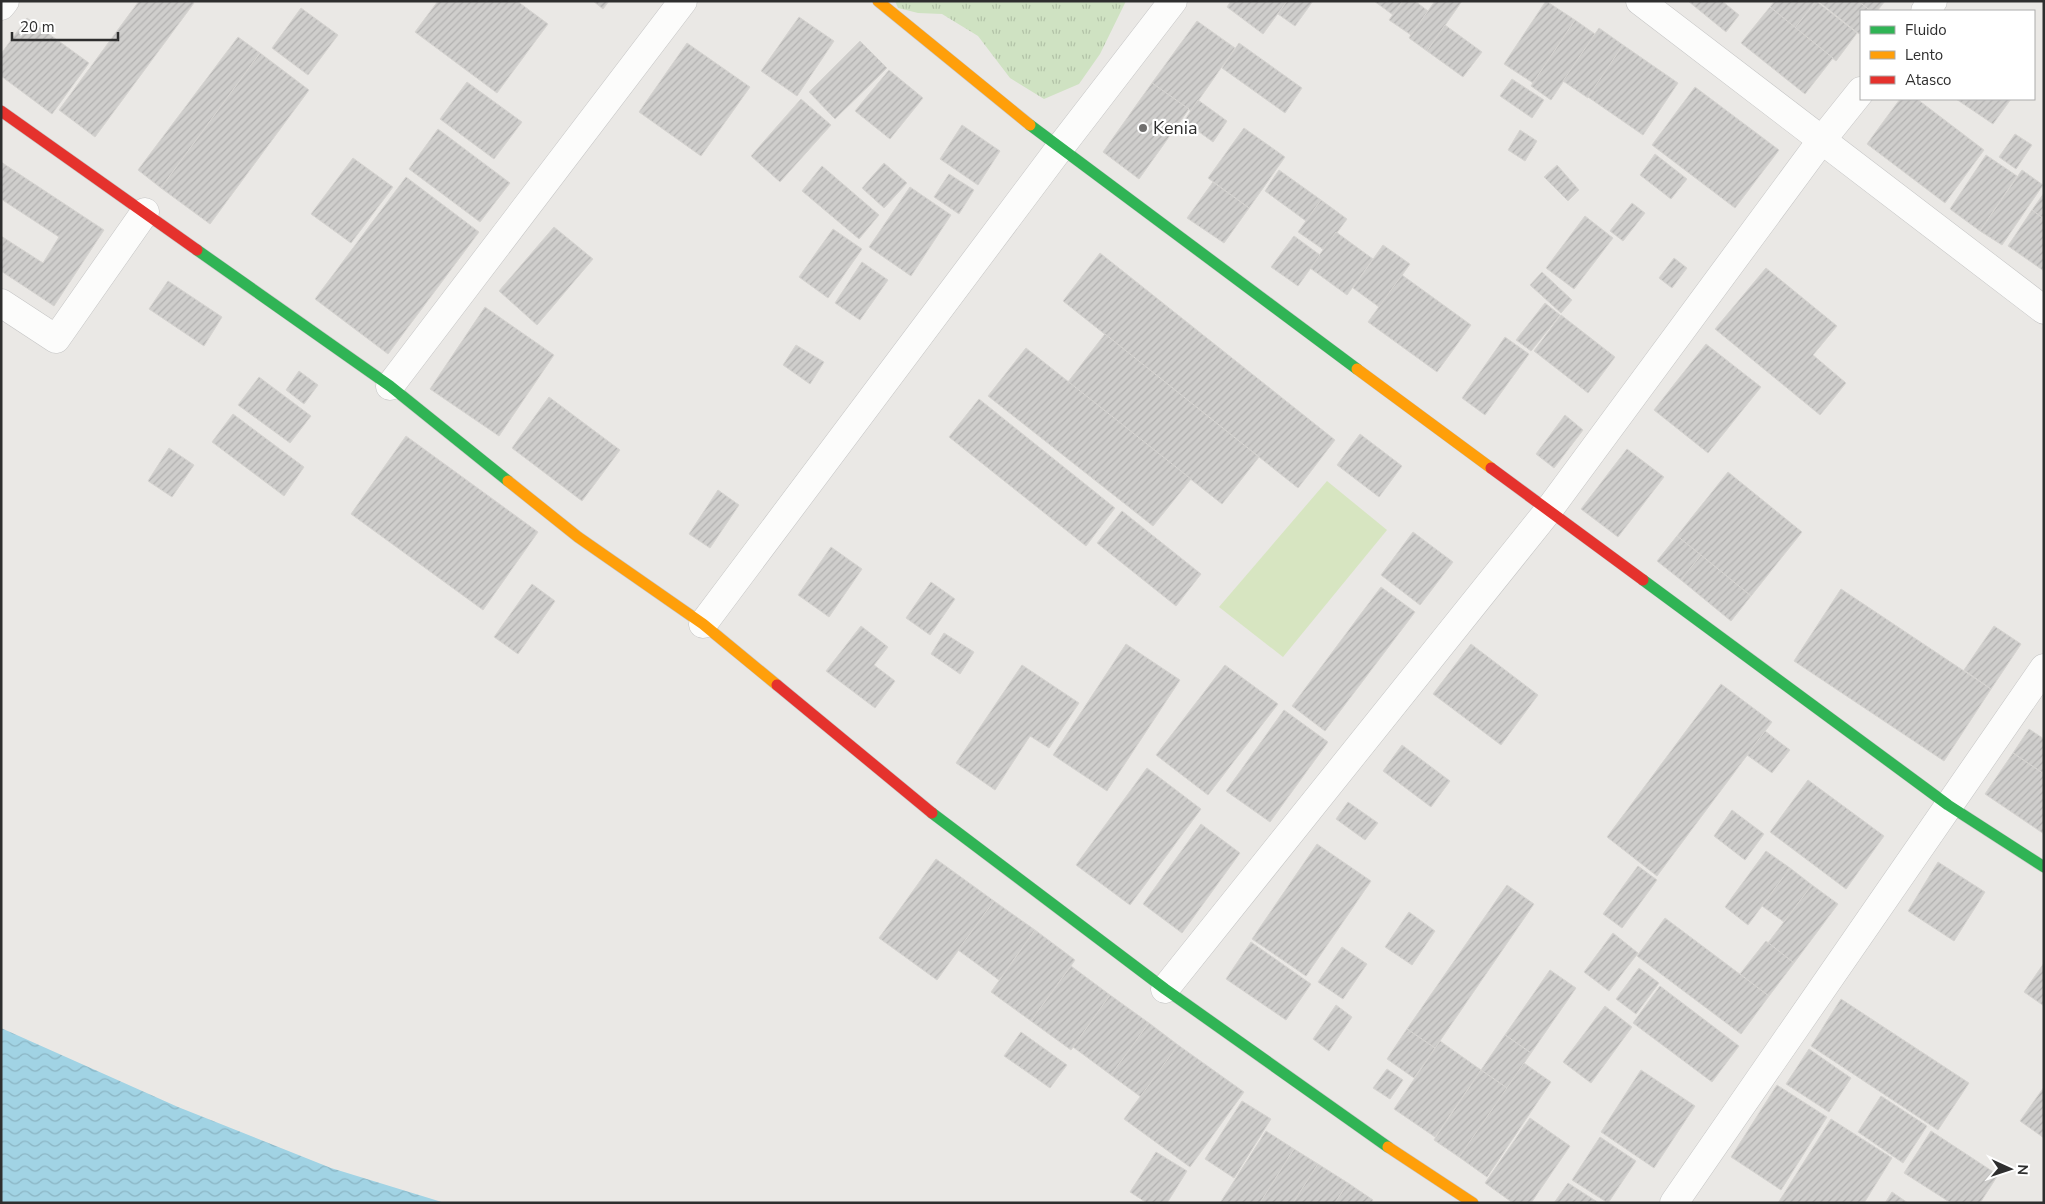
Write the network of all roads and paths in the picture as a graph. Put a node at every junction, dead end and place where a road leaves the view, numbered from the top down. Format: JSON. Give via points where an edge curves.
{"nodes":[{"id":1,"x":5,"y":1,"type":"edge"},
{"id":2,"x":683,"y":1,"type":"edge"},
{"id":3,"x":878,"y":1,"type":"edge"},
{"id":4,"x":1173,"y":1,"type":"edge"},
{"id":5,"x":1640,"y":1,"type":"edge"},
{"id":6,"x":1,"y":6,"type":"edge"},
{"id":7,"x":1860,"y":92,"type":"edge"},
{"id":8,"x":1,"y":111,"type":"edge"},
{"id":9,"x":1821,"y":141,"type":"junction"},
{"id":10,"x":1059,"y":149,"type":"junction"},
{"id":11,"x":144,"y":212,"type":"junction"},
{"id":12,"x":1,"y":303,"type":"edge"},
{"id":13,"x":2044,"y":310,"type":"edge"},
{"id":14,"x":390,"y":386,"type":"junction"},
{"id":15,"x":1548,"y":511,"type":"junction"},
{"id":16,"x":703,"y":624,"type":"junction"},
{"id":17,"x":2044,"y":668,"type":"edge"},
{"id":18,"x":1948,"y":805,"type":"junction"},
{"id":19,"x":2044,"y":867,"type":"edge"},
{"id":20,"x":1165,"y":990,"type":"junction"},
{"id":21,"x":1474,"y":1203,"type":"edge"},
{"id":22,"x":1674,"y":1203,"type":"edge"}],
"edges":[{"from":1,"to":6,"type":"street"},
{"from":2,"to":14,"type":"street"},
{"from":3,"to":10,"type":"street"},
{"from":4,"to":10,"type":"street"},
{"from":5,"to":9,"type":"street"},
{"from":7,"to":9,"type":"street"},
{"from":8,"to":11,"type":"street"},
{"from":9,"to":13,"type":"street"},
{"from":9,"to":15,"type":"street"},
{"from":10,"to":15,"type":"street"},
{"from":10,"to":16,"type":"street"},
{"from":11,"to":12,"type":"street","via":[[56,339]]},
{"from":11,"to":14,"type":"street"},
{"from":14,"to":16,"type":"street","via":[[578,537]]},
{"from":15,"to":18,"type":"street"},
{"from":15,"to":20,"type":"street"},
{"from":16,"to":20,"type":"street","via":[[935,815]]},
{"from":17,"to":18,"type":"street"},
{"from":18,"to":19,"type":"street"},
{"from":18,"to":22,"type":"street"},
{"from":20,"to":21,"type":"street","via":[[1389,1148]]}]}
